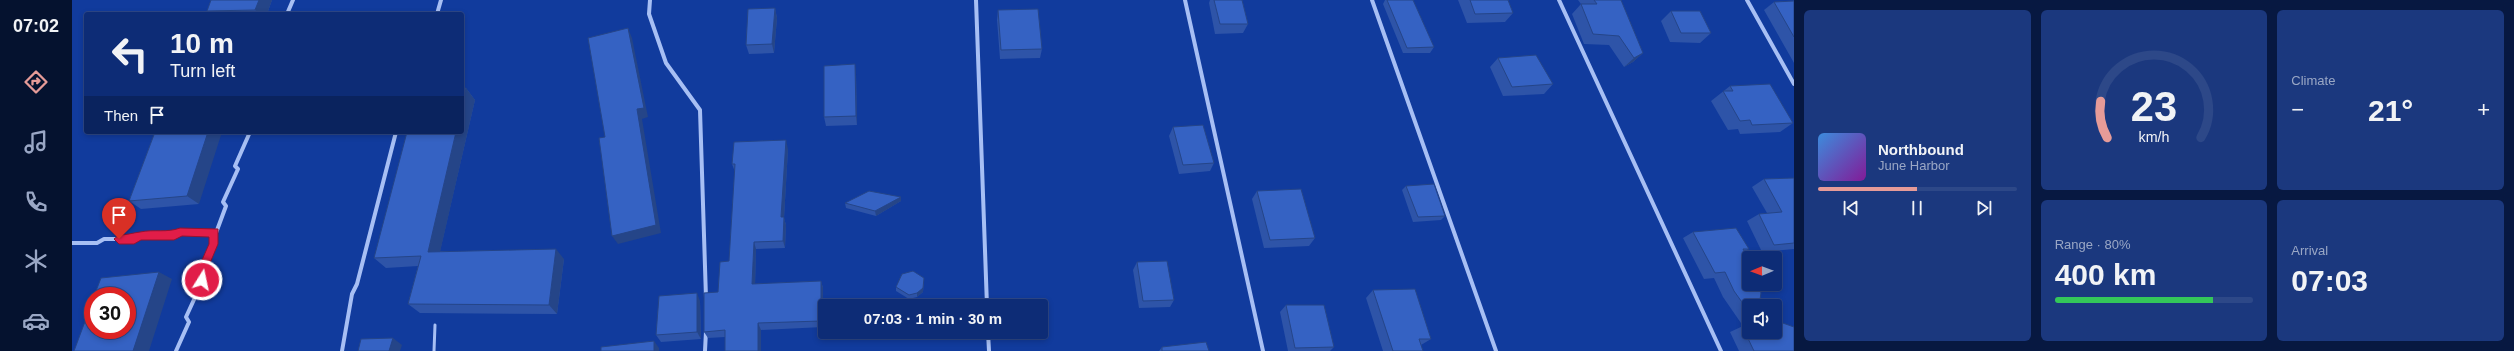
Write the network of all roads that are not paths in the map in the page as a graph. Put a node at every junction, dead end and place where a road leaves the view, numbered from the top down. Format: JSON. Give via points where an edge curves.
{"nodes":[{"id":1,"x":294,"y":0,"type":"edge"},
{"id":2,"x":441,"y":0,"type":"edge"},
{"id":3,"x":650,"y":0,"type":"edge"},
{"id":4,"x":976,"y":0,"type":"edge"},
{"id":5,"x":1185,"y":0,"type":"edge"},
{"id":6,"x":1372,"y":0,"type":"edge"},
{"id":7,"x":1558,"y":0,"type":"edge"},
{"id":8,"x":1747,"y":0,"type":"edge"},
{"id":9,"x":288,"y":12,"type":"edge"},
{"id":10,"x":438,"y":12,"type":"edge"},
{"id":11,"x":1794,"y":84,"type":"edge"},
{"id":12,"x":249,"y":134,"type":"edge"},
{"id":13,"x":395,"y":134,"type":"edge"},
{"id":14,"x":214,"y":232,"type":"junction"},
{"id":15,"x":72,"y":243,"type":"edge"},
{"id":16,"x":987,"y":299,"type":"edge"},
{"id":17,"x":706,"y":305,"type":"edge"},
{"id":18,"x":435,"y":326,"type":"dead end"},
{"id":19,"x":706,"y":328,"type":"edge"},
{"id":20,"x":988,"y":339,"type":"edge"},
{"id":21,"x":176,"y":351,"type":"edge"},
{"id":22,"x":342,"y":351,"type":"edge"},
{"id":23,"x":434,"y":351,"type":"edge"},
{"id":24,"x":705,"y":351,"type":"edge"},
{"id":25,"x":989,"y":351,"type":"edge"},
{"id":26,"x":1263,"y":351,"type":"edge"},
{"id":27,"x":1496,"y":351,"type":"edge"},
{"id":28,"x":1721,"y":351,"type":"edge"}],
"edges":[{"from":1,"to":9,"type":"street"},
{"from":2,"to":10,"type":"street"},
{"from":3,"to":17,"type":"street","via":[[649,14],[666,64],[700,110]]},
{"from":4,"to":16,"type":"street"},
{"from":5,"to":26,"type":"street"},
{"from":6,"to":27,"type":"street"},
{"from":7,"to":28,"type":"street"},
{"from":8,"to":11,"type":"street"},
{"from":12,"to":14,"type":"street","via":[[235,166],[238,169],[223,202],[226,206]]},
{"from":13,"to":22,"type":"street","via":[[357,284],[352,294]]},
{"from":14,"to":15,"type":"street","via":[[180,232],[174,236],[140,236],[134,239],[104,239],[97,243]]},
{"from":14,"to":21,"type":"street","via":[[214,244],[186,318],[189,322]]},
{"from":18,"to":23,"type":"lane"},
{"from":19,"to":24,"type":"street"},
{"from":20,"to":25,"type":"street"}]}
